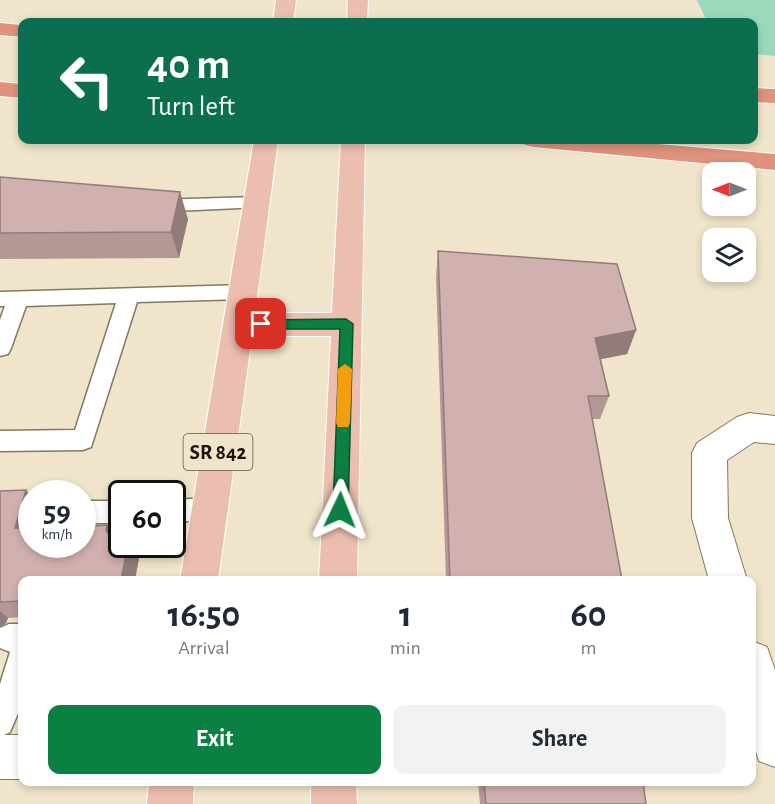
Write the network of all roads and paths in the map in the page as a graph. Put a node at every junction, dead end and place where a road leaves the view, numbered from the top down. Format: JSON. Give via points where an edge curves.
{"nodes":[{"id":1,"x":286,"y":0,"type":"edge"},
{"id":2,"x":358,"y":0,"type":"edge"},
{"id":3,"x":284,"y":18,"type":"edge"},
{"id":4,"x":357,"y":18,"type":"edge"},
{"id":5,"x":0,"y":29,"type":"edge"},
{"id":6,"x":18,"y":31,"type":"edge"},
{"id":7,"x":0,"y":89,"type":"edge"},
{"id":8,"x":18,"y":91,"type":"edge"},
{"id":9,"x":758,"y":95,"type":"edge"},
{"id":10,"x":775,"y":96,"type":"edge"},
{"id":11,"x":265,"y":144,"type":"edge"},
{"id":12,"x":353,"y":144,"type":"edge"},
{"id":13,"x":577,"y":144,"type":"edge"},
{"id":14,"x":775,"y":162,"type":"edge"},
{"id":15,"x":256,"y":203,"type":"junction"},
{"id":16,"x":138,"y":204,"type":"edge"},
{"id":17,"x":129,"y":295,"type":"junction"},
{"id":18,"x":9,"y":299,"type":"edge"},
{"id":19,"x":242,"y":308,"type":"junction"},
{"id":20,"x":346,"y":324,"type":"junction"},
{"id":21,"x":0,"y":348,"type":"edge"},
{"id":22,"x":775,"y":430,"type":"edge"},
{"id":23,"x":0,"y":441,"type":"edge"},
{"id":24,"x":208,"y":509,"type":"junction"},
{"id":25,"x":186,"y":510,"type":"edge"},
{"id":26,"x":101,"y":512,"type":"edge"},
{"id":27,"x":96,"y":527,"type":"edge"},
{"id":28,"x":200,"y":576,"type":"edge"},
{"id":29,"x":338,"y":576,"type":"edge"},
{"id":30,"x":727,"y":576,"type":"edge"},
{"id":31,"x":15,"y":655,"type":"edge"},
{"id":32,"x":756,"y":676,"type":"edge"},
{"id":33,"x":0,"y":722,"type":"edge"},
{"id":34,"x":775,"y":745,"type":"edge"},
{"id":35,"x":0,"y":757,"type":"edge"},
{"id":36,"x":18,"y":757,"type":"edge"},
{"id":37,"x":172,"y":786,"type":"edge"},
{"id":38,"x":334,"y":786,"type":"edge"},
{"id":39,"x":170,"y":804,"type":"edge"},
{"id":40,"x":334,"y":804,"type":"edge"}],
"edges":[{"from":1,"to":3,"type":"main road"},
{"from":2,"to":4,"type":"main road"},
{"from":5,"to":6,"type":"highway"},
{"from":7,"to":8,"type":"highway"},
{"from":9,"to":10,"type":"highway"},
{"from":11,"to":15,"type":"main road","number":"SR 842"},
{"from":12,"to":20,"type":"main road"},
{"from":13,"to":14,"type":"highway"},
{"from":15,"to":16,"type":"lane"},
{"from":15,"to":19,"type":"main road","number":"SR 842"},
{"from":17,"to":18,"type":"lane"},
{"from":17,"to":19,"type":"lane"},
{"from":17,"to":23,"type":"lane","via":[[83,440]]},
{"from":18,"to":21,"type":"lane"},
{"from":19,"to":20,"type":"main road"},
{"from":19,"to":24,"type":"main road","number":"SR 842"},
{"from":20,"to":29,"type":"main road"},
{"from":22,"to":30,"type":"street","via":[[749,427],[709,453],[710,518]]},
{"from":24,"to":25,"type":"lane"},
{"from":24,"to":28,"type":"main road","number":"SR 842"},
{"from":26,"to":27,"type":"lane"},
{"from":31,"to":33,"type":"lane"},
{"from":32,"to":34,"type":"street"},
{"from":35,"to":36,"type":"street"},
{"from":37,"to":39,"type":"main road"},
{"from":38,"to":40,"type":"main road"}]}
